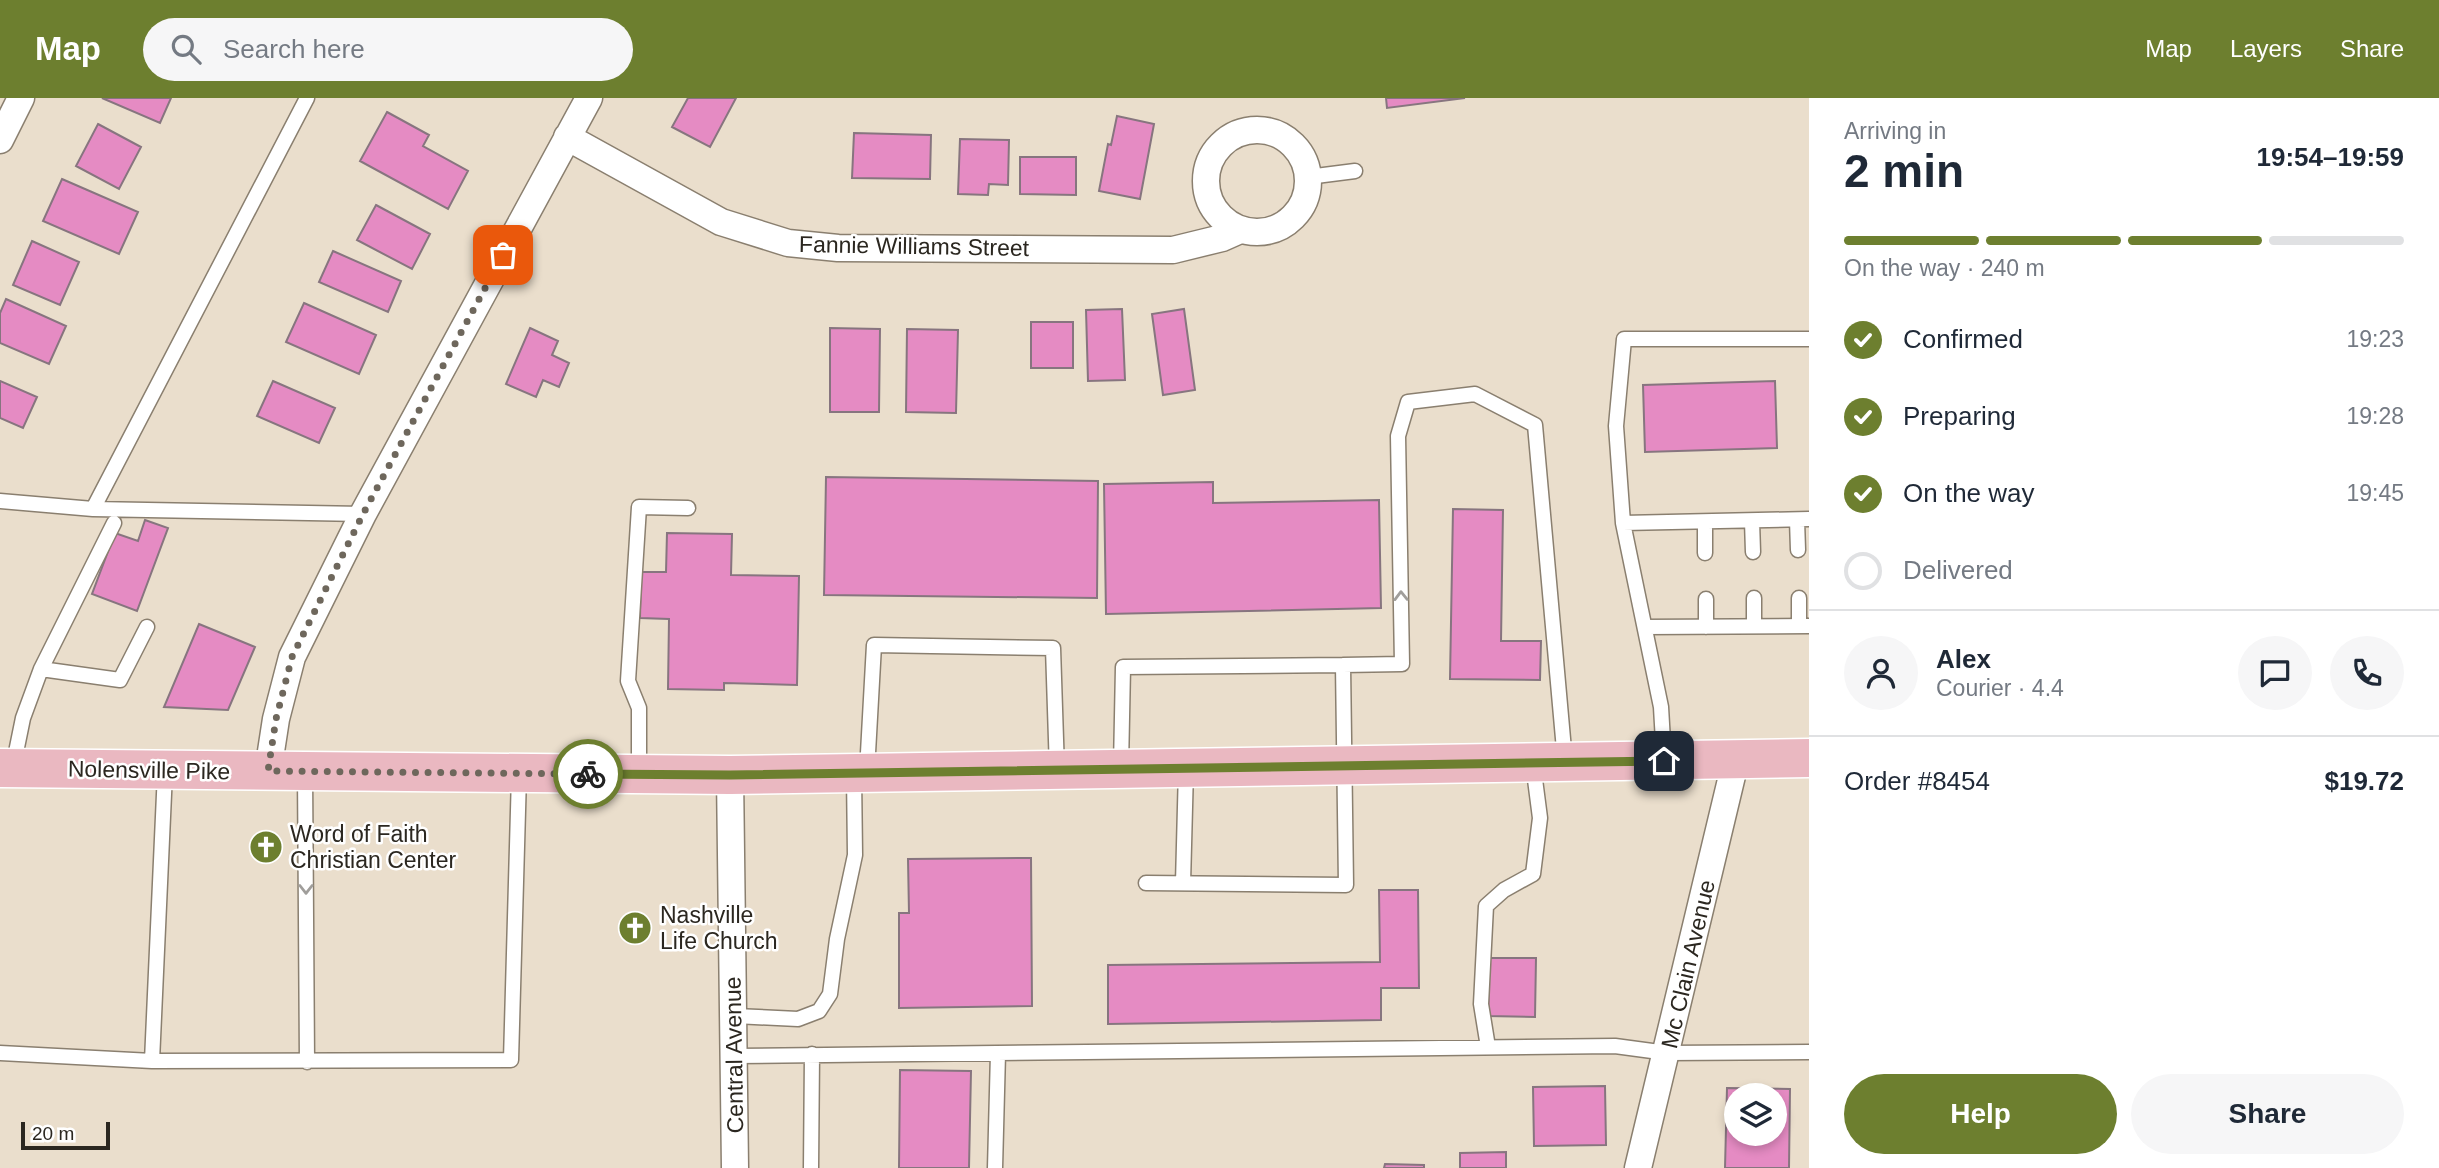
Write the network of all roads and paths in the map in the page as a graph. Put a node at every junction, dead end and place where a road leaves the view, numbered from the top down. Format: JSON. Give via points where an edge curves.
{"nodes":[{"id":1,"x":21,"y":98,"type":"edge"},
{"id":2,"x":307,"y":98,"type":"edge"},
{"id":3,"x":590,"y":98,"type":"edge"},
{"id":4,"x":567,"y":137,"type":"junction"},
{"id":5,"x":0,"y":140,"type":"edge"},
{"id":6,"x":1356,"y":171,"type":"dead end"},
{"id":7,"x":1308,"y":177,"type":"junction"},
{"id":8,"x":1240,"y":230,"type":"junction"},
{"id":9,"x":1809,"y":339,"type":"edge"},
{"id":10,"x":0,"y":501,"type":"edge"},
{"id":11,"x":688,"y":508,"type":"dead end"},
{"id":12,"x":93,"y":509,"type":"junction"},
{"id":13,"x":363,"y":514,"type":"junction"},
{"id":14,"x":1803,"y":520,"type":"edge"},
{"id":15,"x":1752,"y":521,"type":"junction"},
{"id":16,"x":1705,"y":522,"type":"junction"},
{"id":17,"x":114,"y":523,"type":"dead end"},
{"id":18,"x":1623,"y":523,"type":"junction"},
{"id":19,"x":1798,"y":550,"type":"dead end"},
{"id":20,"x":1753,"y":552,"type":"dead end"},
{"id":21,"x":1706,"y":553,"type":"dead end"},
{"id":22,"x":1706,"y":598,"type":"dead end"},
{"id":23,"x":1754,"y":598,"type":"dead end"},
{"id":24,"x":1799,"y":598,"type":"dead end"},
{"id":25,"x":1754,"y":626,"type":"junction"},
{"id":26,"x":1804,"y":626,"type":"edge"},
{"id":27,"x":147,"y":627,"type":"dead end"},
{"id":28,"x":1645,"y":627,"type":"junction"},
{"id":29,"x":1706,"y":627,"type":"junction"},
{"id":30,"x":1343,"y":665,"type":"junction"},
{"id":31,"x":41,"y":669,"type":"junction"},
{"id":32,"x":1809,"y":758,"type":"edge"},
{"id":33,"x":1736,"y":759,"type":"junction"},
{"id":34,"x":1664,"y":761,"type":"junction"},
{"id":35,"x":1549,"y":762,"type":"junction"},
{"id":36,"x":1344,"y":765,"type":"junction"},
{"id":37,"x":1186,"y":768,"type":"junction"},
{"id":38,"x":6,"y":769,"type":"edge"},
{"id":39,"x":1121,"y":769,"type":"junction"},
{"id":40,"x":165,"y":770,"type":"junction"},
{"id":41,"x":1057,"y":770,"type":"junction"},
{"id":42,"x":287,"y":771,"type":"junction"},
{"id":43,"x":861,"y":773,"type":"junction"},
{"id":44,"x":519,"y":774,"type":"junction"},
{"id":45,"x":639,"y":774,"type":"junction"},
{"id":46,"x":730,"y":775,"type":"junction"},
{"id":47,"x":1146,"y":883,"type":"dead end"},
{"id":48,"x":1182,"y":883,"type":"junction"},
{"id":49,"x":734,"y":1016,"type":"junction"},
{"id":50,"x":1489,"y":1047,"type":"junction"},
{"id":51,"x":1809,"y":1052,"type":"edge"},
{"id":52,"x":0,"y":1053,"type":"edge"},
{"id":53,"x":998,"y":1053,"type":"junction"},
{"id":54,"x":812,"y":1054,"type":"junction"},
{"id":55,"x":1667,"y":1054,"type":"junction"},
{"id":56,"x":735,"y":1056,"type":"junction"},
{"id":57,"x":152,"y":1061,"type":"junction"},
{"id":58,"x":307,"y":1062,"type":"junction"},
{"id":59,"x":735,"y":1168,"type":"edge"},
{"id":60,"x":811,"y":1168,"type":"edge"},
{"id":61,"x":995,"y":1168,"type":"edge"},
{"id":62,"x":1638,"y":1168,"type":"edge"}],
"edges":[{"from":1,"to":5,"type":"street"},
{"from":2,"to":12,"type":"lane"},
{"from":3,"to":4,"type":"street"},
{"from":4,"to":8,"type":"street","name":"Fannie Williams Street","via":[[721,222],[788,243],[838,248],[1173,250]]},
{"from":4,"to":13,"type":"street"},
{"from":6,"to":7,"type":"lane"},
{"from":7,"to":8,"type":"street","via":[[1304,200],[1288,221],[1267,231]]},
{"from":7,"to":8,"type":"street","via":[[1300,155],[1275,133],[1248,130],[1224,141],[1210,160],[1205,187],[1219,216]]},
{"from":9,"to":18,"type":"lane","via":[[1624,339],[1616,426]]},
{"from":10,"to":12,"type":"lane"},
{"from":11,"to":45,"type":"lane","via":[[639,507],[628,681],[639,708]]},
{"from":12,"to":13,"type":"lane"},
{"from":13,"to":42,"type":"street","via":[[292,657],[276,719]]},
{"from":14,"to":15,"type":"lane"},
{"from":14,"to":19,"type":"lane"},
{"from":15,"to":16,"type":"lane"},
{"from":15,"to":20,"type":"lane"},
{"from":16,"to":18,"type":"lane"},
{"from":16,"to":21,"type":"lane"},
{"from":17,"to":31,"type":"lane"},
{"from":18,"to":28,"type":"lane"},
{"from":22,"to":29,"type":"lane"},
{"from":23,"to":25,"type":"lane"},
{"from":24,"to":26,"type":"lane"},
{"from":25,"to":26,"type":"lane"},
{"from":25,"to":29,"type":"lane"},
{"from":27,"to":31,"type":"lane","via":[[120,680]]},
{"from":28,"to":29,"type":"lane"},
{"from":28,"to":34,"type":"lane","via":[[1661,707]]},
{"from":30,"to":35,"type":"lane","one_way":true,"via":[[1402,664],[1398,436],[1408,401],[1475,394],[1535,425]]},
{"from":30,"to":36,"type":"lane"},
{"from":30,"to":39,"type":"lane","via":[[1123,667]]},
{"from":31,"to":38,"type":"lane"},
{"from":32,"to":33,"type":"main road","name":"Nolensville Pike"},
{"from":33,"to":34,"type":"main road","name":"Nolensville Pike"},
{"from":33,"to":55,"type":"street","name":"Mc Clain Avenue"},
{"from":34,"to":35,"type":"main road","name":"Nolensville Pike"},
{"from":35,"to":36,"type":"main road","name":"Nolensville Pike"},
{"from":35,"to":50,"type":"lane","via":[[1533,874],[1486,906],[1481,1004]]},
{"from":36,"to":37,"type":"main road","name":"Nolensville Pike"},
{"from":36,"to":48,"type":"lane","via":[[1346,884]]},
{"from":37,"to":39,"type":"main road","name":"Nolensville Pike"},
{"from":37,"to":48,"type":"lane"},
{"from":38,"to":40,"type":"main road","name":"Nolensville Pike"},
{"from":39,"to":41,"type":"main road","name":"Nolensville Pike"},
{"from":40,"to":42,"type":"main road","name":"Nolensville Pike"},
{"from":40,"to":57,"type":"lane"},
{"from":41,"to":43,"type":"main road","name":"Nolensville Pike"},
{"from":41,"to":43,"type":"lane","via":[[1053,648],[874,645]]},
{"from":42,"to":44,"type":"main road","name":"Nolensville Pike"},
{"from":42,"to":58,"type":"lane","one_way":true},
{"from":43,"to":46,"type":"main road","name":"Nolensville Pike"},
{"from":43,"to":49,"type":"lane","via":[[855,855],[830,995],[819,1011],[798,1019]]},
{"from":44,"to":45,"type":"main road","name":"Nolensville Pike"},
{"from":44,"to":58,"type":"lane","via":[[511,1060]]},
{"from":45,"to":46,"type":"main road","name":"Nolensville Pike"},
{"from":46,"to":49,"type":"street","name":"Central Avenue"},
{"from":47,"to":48,"type":"lane"},
{"from":49,"to":56,"type":"street","name":"Central Avenue"},
{"from":50,"to":53,"type":"lane"},
{"from":50,"to":55,"type":"lane","via":[[1615,1046]]},
{"from":51,"to":55,"type":"lane"},
{"from":52,"to":57,"type":"lane"},
{"from":53,"to":54,"type":"lane"},
{"from":53,"to":61,"type":"lane"},
{"from":54,"to":56,"type":"lane"},
{"from":54,"to":60,"type":"lane"},
{"from":55,"to":62,"type":"street","name":"Mc Clain Avenue"},
{"from":56,"to":59,"type":"street","name":"Central Avenue"},
{"from":57,"to":58,"type":"lane"}]}
